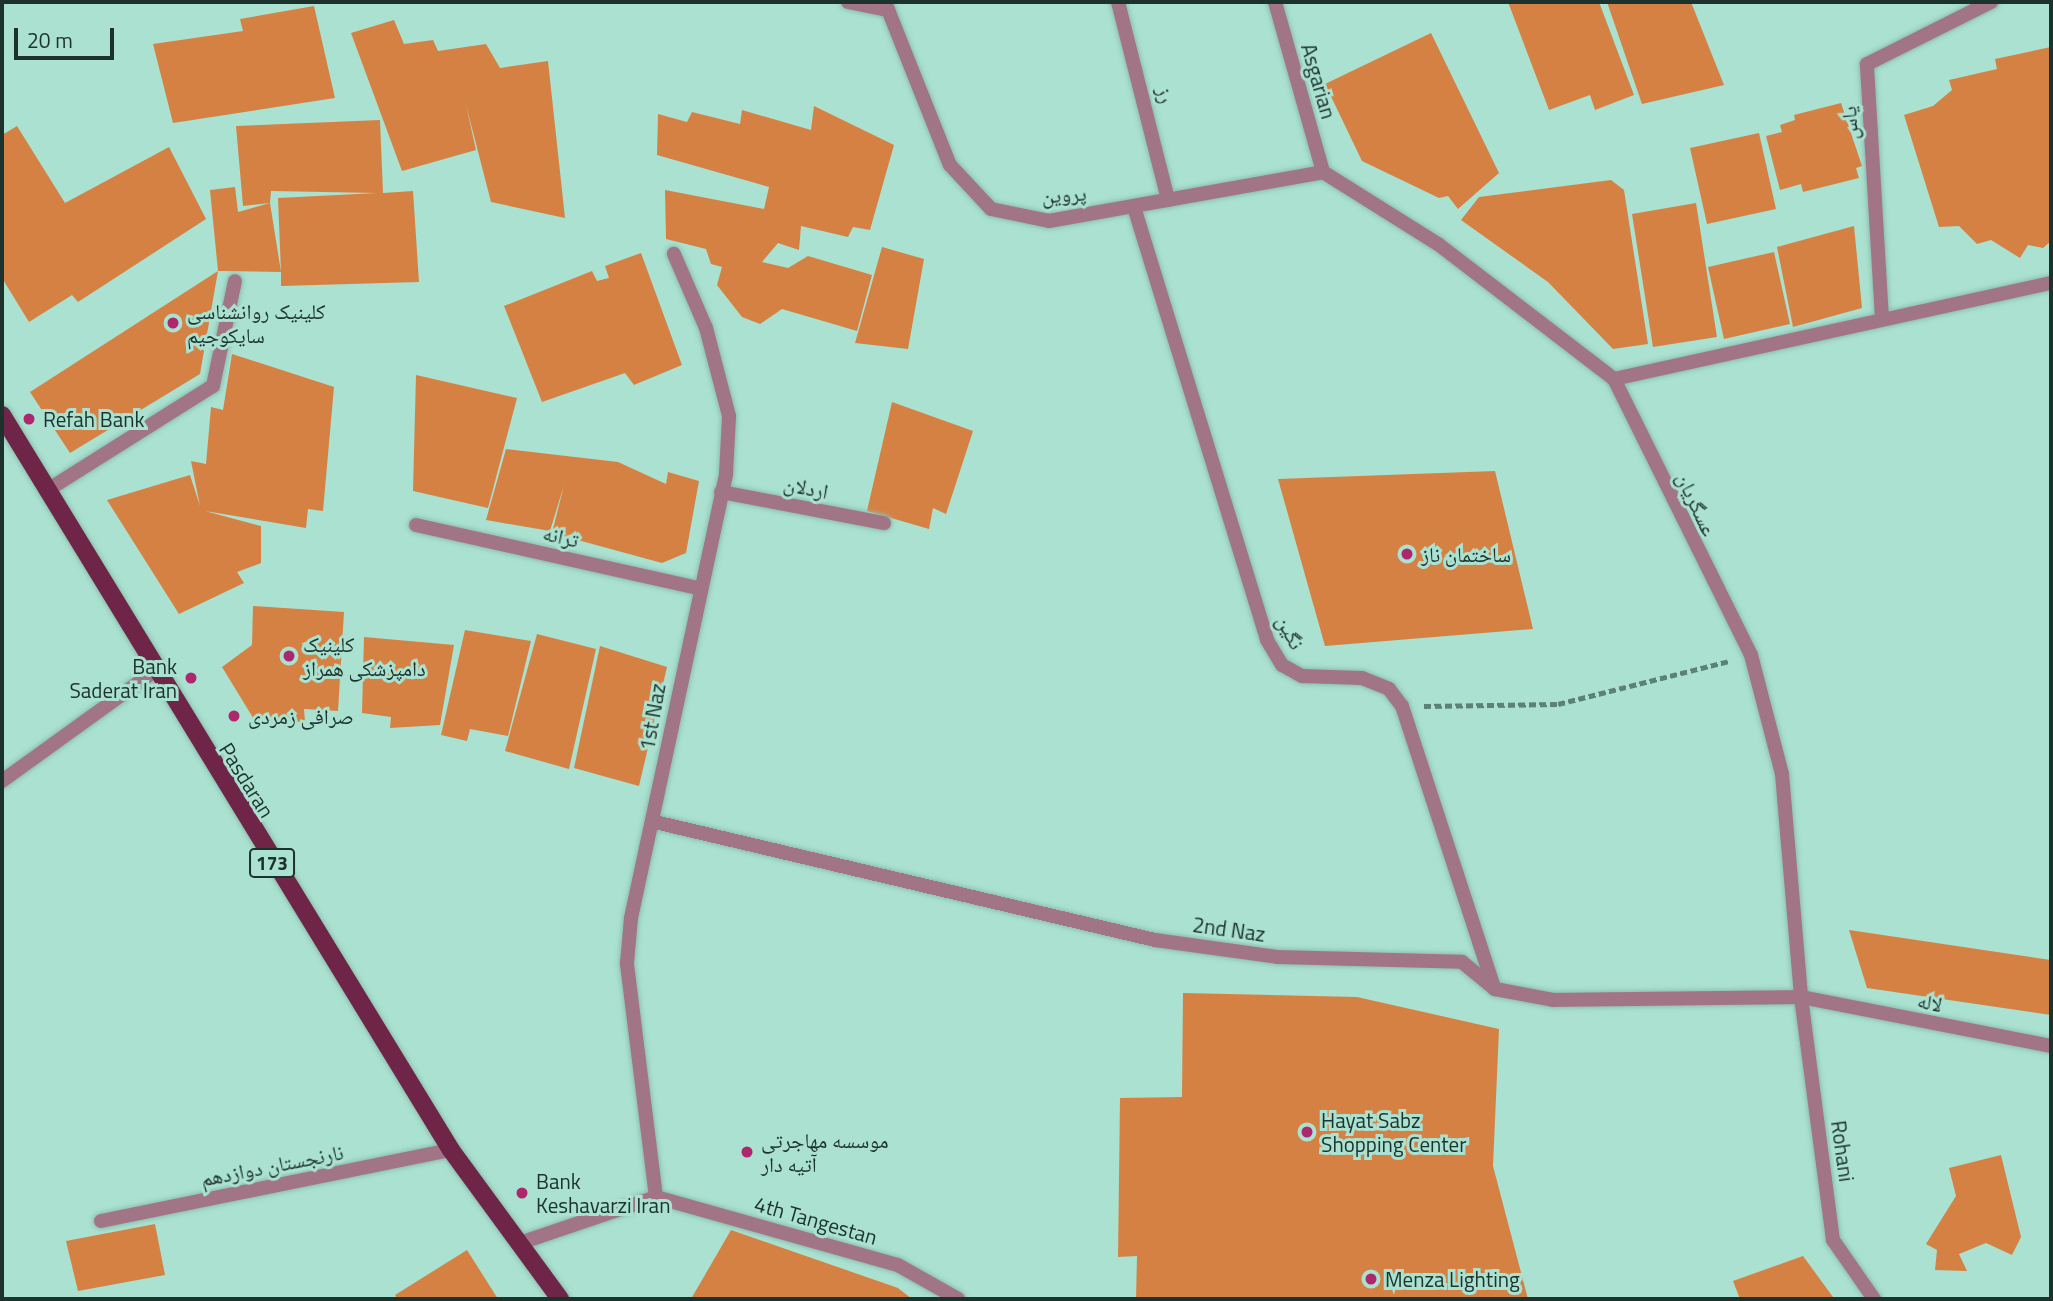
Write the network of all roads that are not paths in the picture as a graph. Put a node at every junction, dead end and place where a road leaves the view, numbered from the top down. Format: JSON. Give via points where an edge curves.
{"nodes":[{"id":1,"x":848,"y":2,"type":"edge"},
{"id":2,"x":1118,"y":2,"type":"edge"},
{"id":3,"x":1275,"y":2,"type":"edge"},
{"id":4,"x":1991,"y":2,"type":"edge"},
{"id":5,"x":886,"y":6,"type":"edge"},
{"id":6,"x":1323,"y":172,"type":"junction"},
{"id":7,"x":1168,"y":200,"type":"junction"},
{"id":8,"x":1134,"y":206,"type":"junction"},
{"id":9,"x":674,"y":254,"type":"dead end"},
{"id":10,"x":235,"y":281,"type":"dead end"},
{"id":11,"x":2051,"y":283,"type":"edge"},
{"id":12,"x":1882,"y":319,"type":"junction"},
{"id":13,"x":1614,"y":379,"type":"junction"},
{"id":14,"x":2,"y":415,"type":"edge"},
{"id":15,"x":46,"y":491,"type":"junction"},
{"id":16,"x":721,"y":492,"type":"junction"},
{"id":17,"x":884,"y":523,"type":"dead end"},
{"id":18,"x":416,"y":525,"type":"dead end"},
{"id":19,"x":697,"y":589,"type":"junction"},
{"id":20,"x":153,"y":672,"type":"junction"},
{"id":21,"x":2,"y":781,"type":"edge"},
{"id":22,"x":654,"y":822,"type":"junction"},
{"id":23,"x":1495,"y":989,"type":"junction"},
{"id":24,"x":1801,"y":997,"type":"junction"},
{"id":25,"x":2051,"y":1046,"type":"edge"},
{"id":26,"x":450,"y":1150,"type":"junction"},
{"id":27,"x":656,"y":1196,"type":"junction"},
{"id":28,"x":101,"y":1221,"type":"dead end"},
{"id":29,"x":520,"y":1243,"type":"junction"},
{"id":30,"x":560,"y":1299,"type":"edge"},
{"id":31,"x":958,"y":1299,"type":"edge"},
{"id":32,"x":1874,"y":1299,"type":"edge"}],
"edges":[{"from":1,"to":5,"type":"street"},
{"from":2,"to":7,"type":"street","name":"رز"},
{"from":3,"to":6,"type":"street","name":"Asgarian"},
{"from":4,"to":12,"type":"street","name":"یاس","via":[[1867,64]]},
{"from":5,"to":8,"type":"street","name":"پروین","via":[[950,165],[992,209],[1049,221]]},
{"from":6,"to":7,"type":"street","name":"پروین"},
{"from":6,"to":13,"type":"street","name":"عسگریان","via":[[1438,244]]},
{"from":7,"to":8,"type":"street","name":"پروین"},
{"from":8,"to":23,"type":"street","name":"نگین","via":[[1267,640],[1282,665],[1302,676],[1362,678],[1389,689],[1402,706]]},
{"from":9,"to":16,"type":"street","name":"1st Naz","via":[[706,328],[729,416]]},
{"from":10,"to":15,"type":"street","via":[[213,386]]},
{"from":11,"to":12,"type":"street"},
{"from":12,"to":13,"type":"street"},
{"from":13,"to":24,"type":"street","name":"عسگریان","via":[[1751,656],[1782,774]]},
{"from":14,"to":15,"type":"main road","name":"Pasdaran","number":"173"},
{"from":15,"to":20,"type":"main road","name":"Pasdaran","number":"173"},
{"from":16,"to":17,"type":"street","name":"اردلان"},
{"from":16,"to":19,"type":"street","name":"1st Naz"},
{"from":18,"to":19,"type":"street","name":"ترانه"},
{"from":19,"to":22,"type":"street","name":"1st Naz"},
{"from":20,"to":21,"type":"street"},
{"from":20,"to":26,"type":"main road","name":"Pasdaran","number":"173"},
{"from":22,"to":23,"type":"street","name":"2nd Naz","via":[[1155,940],[1277,957],[1462,962]]},
{"from":22,"to":27,"type":"street","name":"1st Naz","via":[[627,963]]},
{"from":23,"to":24,"type":"street","name":"2nd Naz","via":[[1553,1000]]},
{"from":24,"to":25,"type":"street","name":"لاله"},
{"from":24,"to":32,"type":"street","name":"Rohani","via":[[1833,1240]]},
{"from":26,"to":28,"type":"street","name":"نارنجستان دوازدهم"},
{"from":26,"to":29,"type":"main road","name":"Pasdaran","number":"173"},
{"from":27,"to":29,"type":"street"},
{"from":27,"to":31,"type":"street","name":"4th Tangestan","via":[[898,1265]]},
{"from":29,"to":30,"type":"main road","name":"Pasdaran","number":"173"}]}
